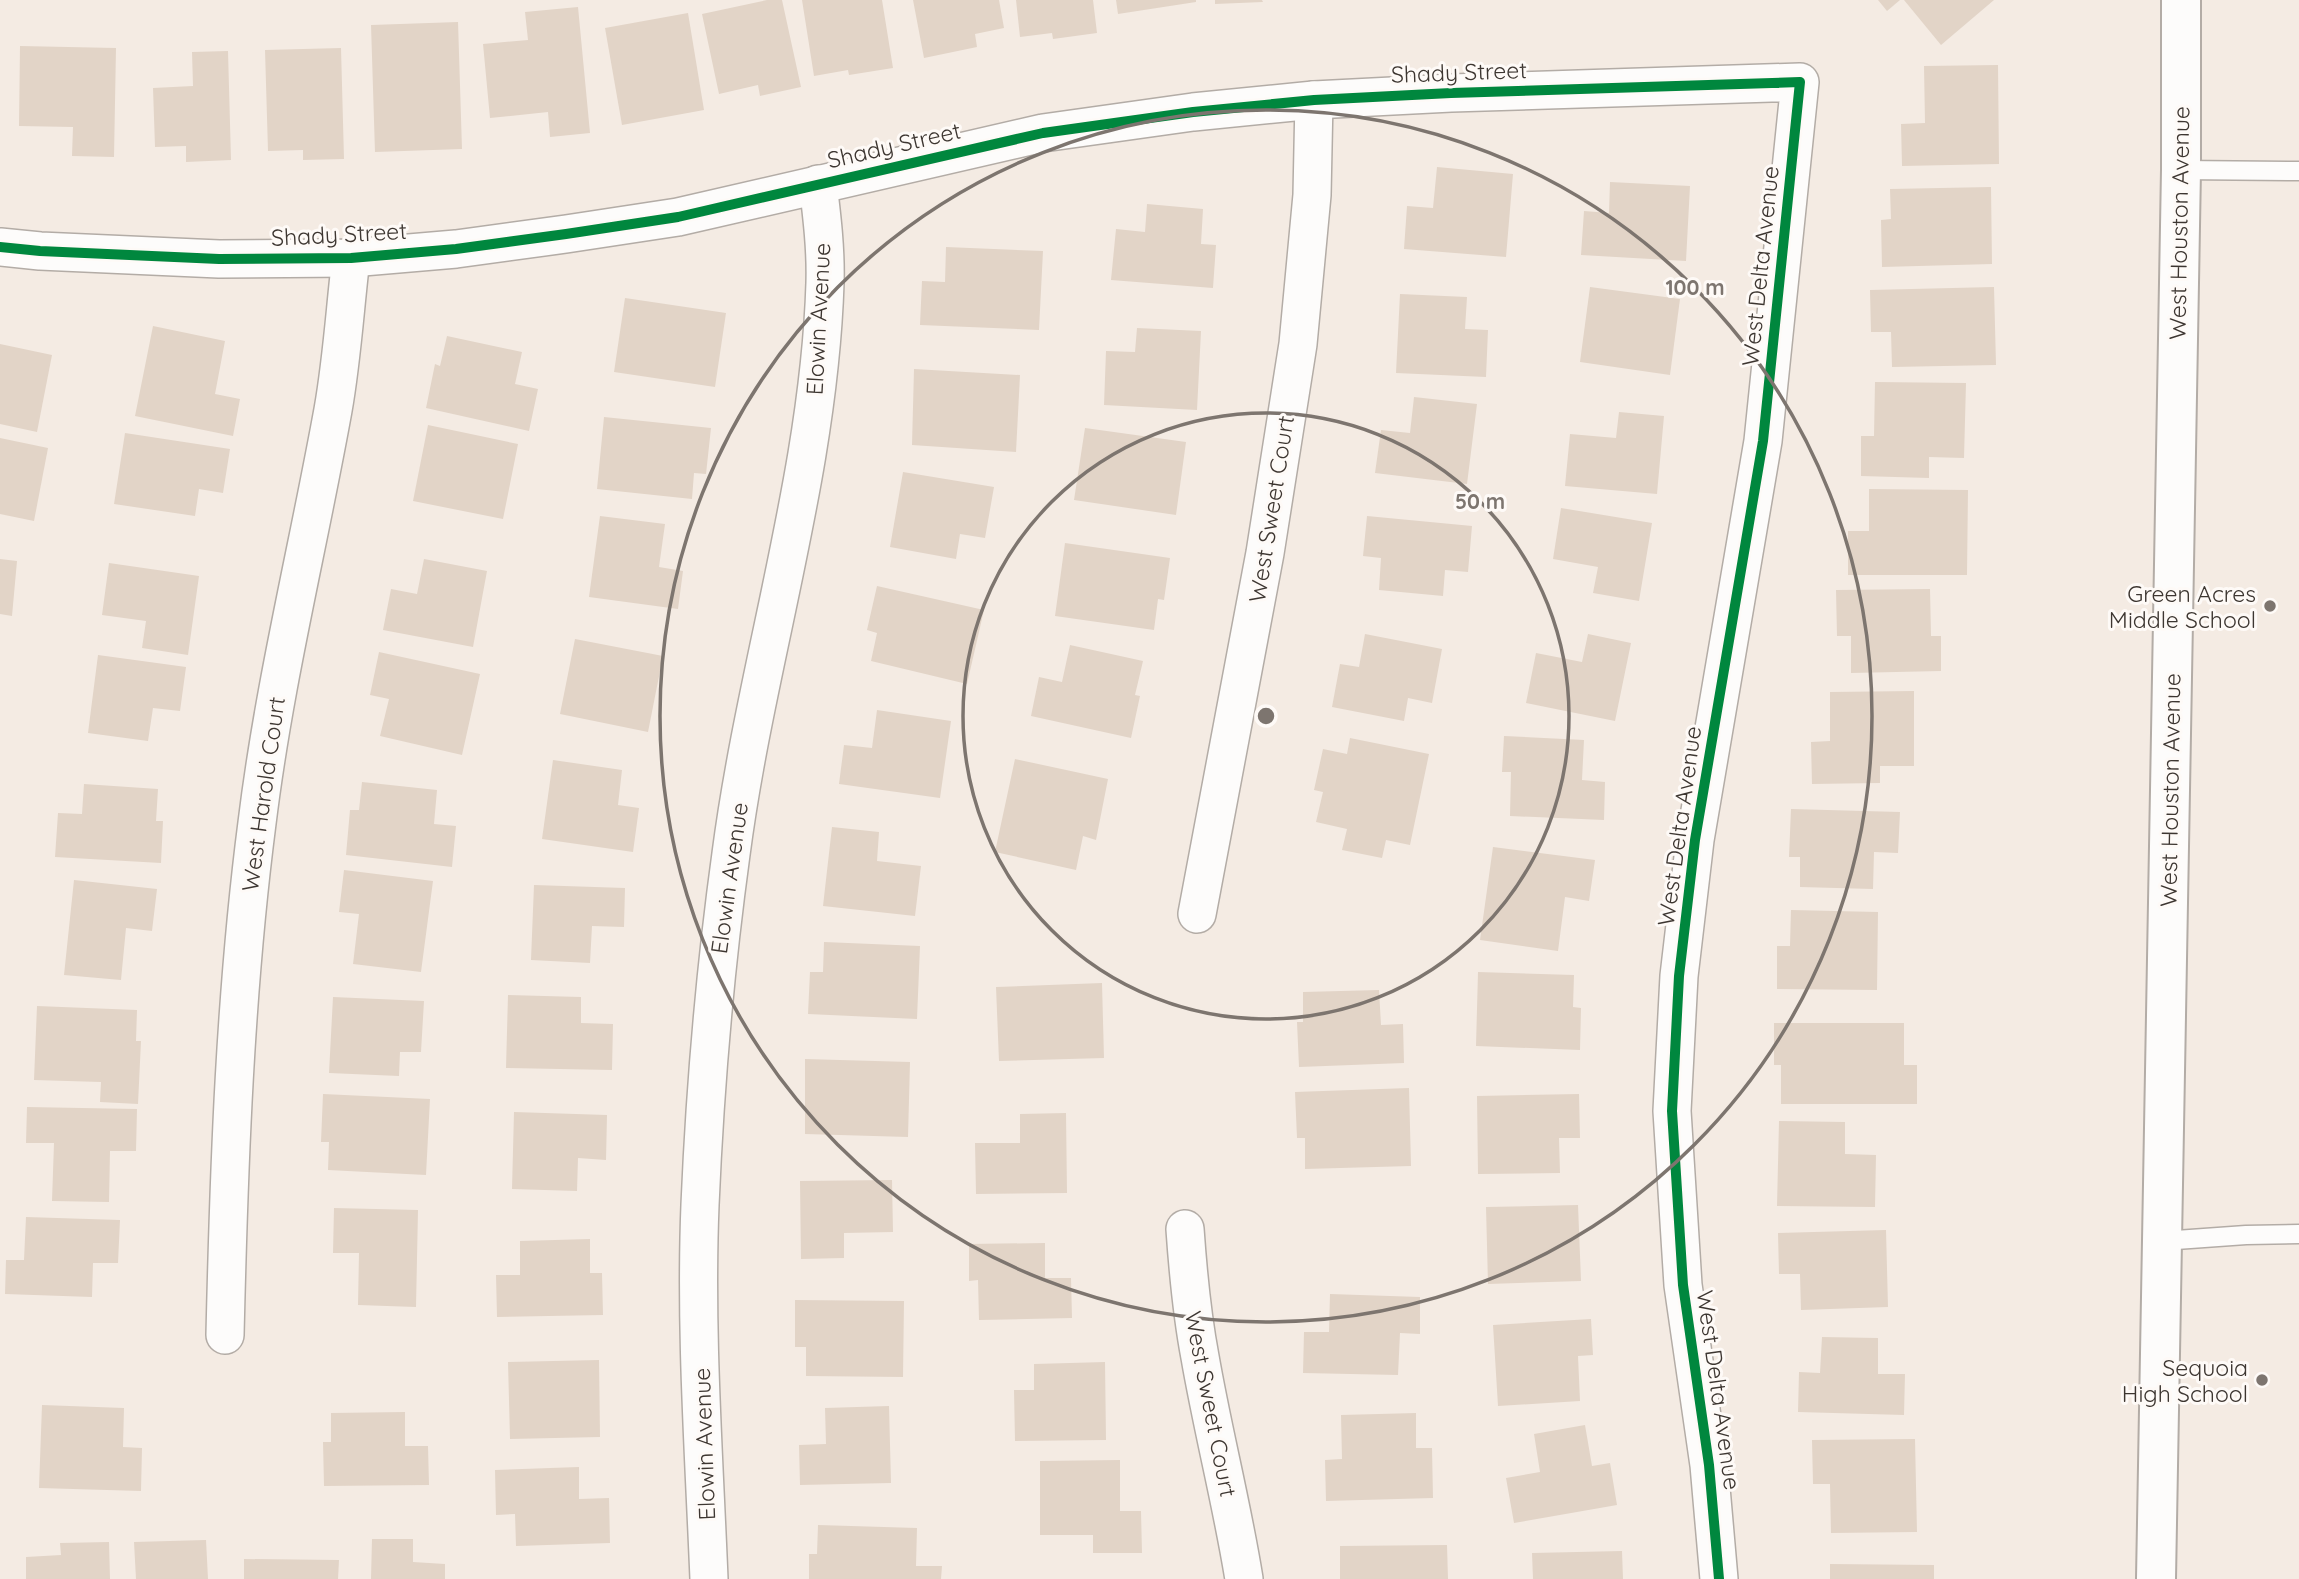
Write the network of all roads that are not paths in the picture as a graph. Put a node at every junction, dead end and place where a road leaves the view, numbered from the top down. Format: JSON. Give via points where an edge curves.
{"nodes":[{"id":1,"x":2181,"y":0,"type":"edge"},
{"id":2,"x":1800,"y":82,"type":"joint"},
{"id":3,"x":1314,"y":100,"type":"junction"},
{"id":4,"x":2181,"y":170,"type":"junction"},
{"id":5,"x":2299,"y":171,"type":"edge"},
{"id":6,"x":818,"y":184,"type":"junction"},
{"id":7,"x":0,"y":247,"type":"edge"},
{"id":8,"x":351,"y":258,"type":"junction"},
{"id":9,"x":1196,"y":914,"type":"dead end"},
{"id":10,"x":1185,"y":1229,"type":"dead end"},
{"id":11,"x":2299,"y":1234,"type":"edge"},
{"id":12,"x":2162,"y":1241,"type":"junction"},
{"id":13,"x":225,"y":1335,"type":"dead end"},
{"id":14,"x":709,"y":1579,"type":"edge"},
{"id":15,"x":1244,"y":1579,"type":"edge"},
{"id":16,"x":1719,"y":1579,"type":"edge"},
{"id":17,"x":2156,"y":1579,"type":"edge"}],
"edges":[{"from":1,"to":4,"type":"main road","name":"West Houston Avenue"},
{"from":2,"to":3,"type":"street","name":"Shady Street"},
{"from":2,"to":16,"type":"street","name":"West Delta Avenue","via":[[1763,441],[1695,840],[1679,976],[1672,1111],[1683,1285],[1709,1465]]},
{"from":3,"to":6,"type":"street","name":"Shady Street","via":[[1043,133]]},
{"from":3,"to":9,"type":"street","name":"West Sweet Court","via":[[1312,195],[1298,344],[1265,553]]},
{"from":4,"to":5,"type":"lane"},
{"from":4,"to":12,"type":"main road","name":"West Houston Avenue"},
{"from":6,"to":8,"type":"street","name":"Shady Street","via":[[678,216],[566,234]]},
{"from":6,"to":14,"type":"street","name":"Elowin Avenue","via":[[825,282],[818,371],[801,486],[752,722],[710,1033],[700,1208],[701,1402]]},
{"from":7,"to":8,"type":"street","name":"Shady Street","via":[[219,260]]},
{"from":8,"to":13,"type":"street","name":"West Harold Court","via":[[333,407],[288,632],[257,821],[239,987]]},
{"from":10,"to":15,"type":"street","name":"West Sweet Court","via":[[1200,1359]]},
{"from":11,"to":12,"type":"lane"},
{"from":12,"to":17,"type":"main road","name":"West Houston Avenue"}]}
